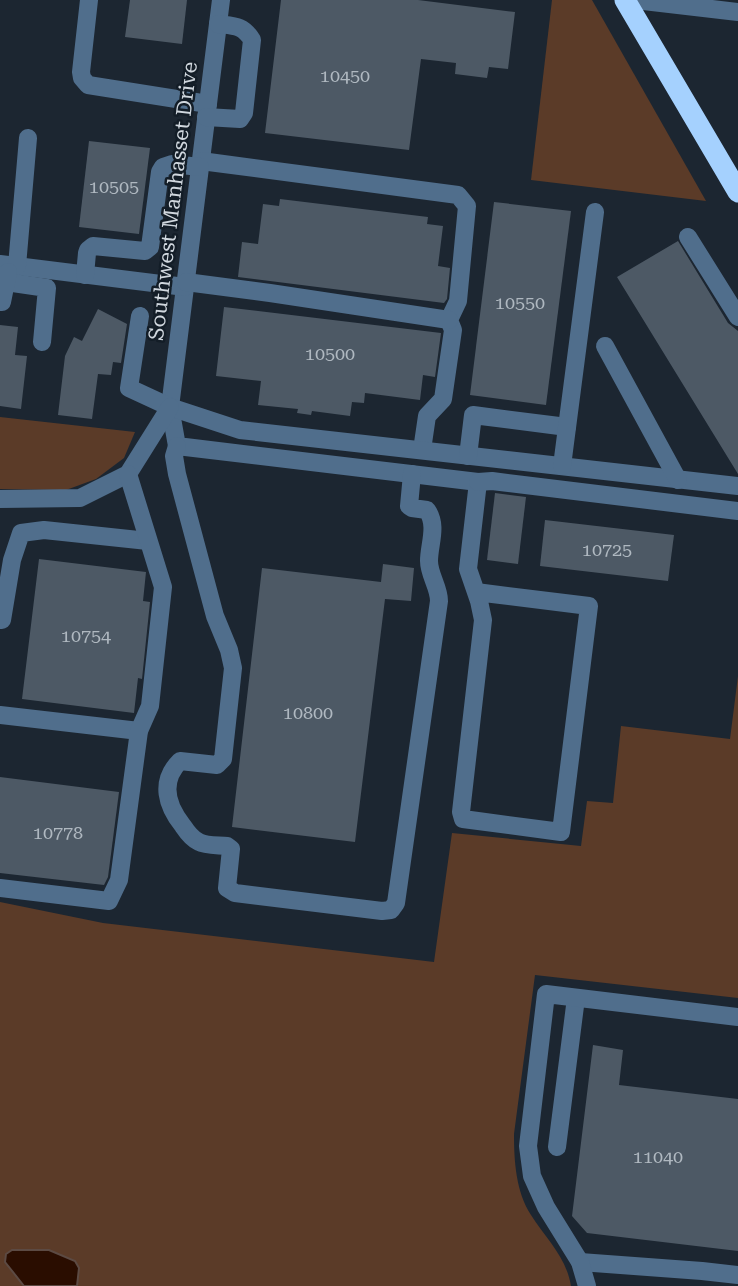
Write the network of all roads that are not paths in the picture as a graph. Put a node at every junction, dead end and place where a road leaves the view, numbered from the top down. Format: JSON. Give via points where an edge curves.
{"nodes":[{"id":1,"x":89,"y":0,"type":"edge"},
{"id":2,"x":221,"y":0,"type":"edge"},
{"id":3,"x":625,"y":0,"type":"edge"},
{"id":4,"x":635,"y":0,"type":"edge"},
{"id":5,"x":738,"y":12,"type":"edge"},
{"id":6,"x":218,"y":24,"type":"junction"},
{"id":7,"x":207,"y":111,"type":"junction"},
{"id":8,"x":28,"y":138,"type":"dead end"},
{"id":9,"x":201,"y":164,"type":"junction"},
{"id":10,"x":738,"y":192,"type":"edge"},
{"id":11,"x":595,"y":212,"type":"dead end"},
{"id":12,"x":688,"y":237,"type":"dead end"},
{"id":13,"x":8,"y":270,"type":"edge"},
{"id":14,"x":85,"y":275,"type":"junction"},
{"id":15,"x":186,"y":285,"type":"junction"},
{"id":16,"x":0,"y":302,"type":"edge"},
{"id":17,"x":140,"y":316,"type":"dead end"},
{"id":18,"x":738,"y":317,"type":"edge"},
{"id":19,"x":449,"y":320,"type":"junction"},
{"id":20,"x":42,"y":342,"type":"dead end"},
{"id":21,"x":606,"y":346,"type":"dead end"},
{"id":22,"x":170,"y":407,"type":"junction"},
{"id":23,"x":567,"y":427,"type":"junction"},
{"id":24,"x":177,"y":446,"type":"junction"},
{"id":25,"x":422,"y":450,"type":"junction"},
{"id":26,"x":468,"y":456,"type":"junction"},
{"id":27,"x":562,"y":466,"type":"junction"},
{"id":28,"x":128,"y":474,"type":"junction"},
{"id":29,"x":412,"y":474,"type":"junction"},
{"id":30,"x":678,"y":480,"type":"junction"},
{"id":31,"x":478,"y":482,"type":"junction"},
{"id":32,"x":738,"y":486,"type":"edge"},
{"id":33,"x":0,"y":499,"type":"edge"},
{"id":34,"x":738,"y":511,"type":"edge"},
{"id":35,"x":148,"y":541,"type":"junction"},
{"id":36,"x":476,"y":592,"type":"junction"},
{"id":37,"x":1,"y":624,"type":"edge"},
{"id":38,"x":0,"y":715,"type":"edge"},
{"id":39,"x":139,"y":731,"type":"junction"},
{"id":40,"x":0,"y":888,"type":"edge"},
{"id":41,"x":576,"y":998,"type":"junction"},
{"id":42,"x":738,"y":1017,"type":"edge"},
{"id":43,"x":557,"y":1147,"type":"dead end"},
{"id":44,"x":580,"y":1262,"type":"junction"},
{"id":45,"x":738,"y":1275,"type":"edge"},
{"id":46,"x":587,"y":1286,"type":"edge"}],
"edges":[{"from":1,"to":7,"type":"street","via":[[81,72],[85,81]]},
{"from":2,"to":6,"type":"street","name":"Southwest Manhasset Drive"},
{"from":3,"to":10,"type":"highway"},
{"from":4,"to":5,"type":"street"},
{"from":6,"to":7,"type":"street","name":"Southwest Manhasset Drive"},
{"from":6,"to":7,"type":"street","via":[[240,27],[252,40],[244,113],[235,120]]},
{"from":7,"to":9,"type":"street","name":"Southwest Manhasset Drive"},
{"from":8,"to":13,"type":"street"},
{"from":9,"to":14,"type":"street","via":[[163,167],[148,250],[93,246],[87,253]]},
{"from":9,"to":15,"type":"street","name":"Southwest Manhasset Drive"},
{"from":9,"to":19,"type":"street","via":[[458,195],[467,205],[458,301]]},
{"from":11,"to":23,"type":"street"},
{"from":12,"to":18,"type":"street"},
{"from":13,"to":14,"type":"street"},
{"from":13,"to":16,"type":"street"},
{"from":13,"to":20,"type":"street","via":[[47,288]]},
{"from":14,"to":15,"type":"street"},
{"from":15,"to":19,"type":"street"},
{"from":15,"to":22,"type":"street","name":"Southwest Manhasset Drive"},
{"from":17,"to":22,"type":"street","via":[[130,388]]},
{"from":19,"to":25,"type":"street","via":[[453,330],[443,399],[427,416]]},
{"from":21,"to":30,"type":"street"},
{"from":22,"to":24,"type":"street"},
{"from":22,"to":25,"type":"street","via":[[240,430]]},
{"from":22,"to":28,"type":"street"},
{"from":23,"to":26,"type":"street","via":[[473,415]]},
{"from":23,"to":27,"type":"street"},
{"from":24,"to":29,"type":"street"},
{"from":24,"to":29,"type":"street","via":[[177,474],[233,668],[223,759],[216,765],[180,761],[170,772],[167,794],[171,809],[199,842],[231,849],[227,888],[235,892],[382,911],[391,910],[396,903],[439,601],[429,564],[433,522],[427,510],[409,506]]},
{"from":25,"to":26,"type":"street"},
{"from":26,"to":27,"type":"street"},
{"from":27,"to":30,"type":"street"},
{"from":28,"to":33,"type":"street","via":[[80,498]]},
{"from":28,"to":35,"type":"street"},
{"from":29,"to":31,"type":"street"},
{"from":30,"to":32,"type":"street"},
{"from":31,"to":34,"type":"street"},
{"from":31,"to":36,"type":"street","via":[[468,569]]},
{"from":35,"to":37,"type":"street","via":[[44,530],[21,533]]},
{"from":35,"to":39,"type":"street","via":[[163,587],[150,706]]},
{"from":36,"to":36,"type":"street","via":[[483,620],[463,819],[561,832],[589,606]]},
{"from":38,"to":39,"type":"street"},
{"from":39,"to":40,"type":"street","via":[[119,880],[109,901]]},
{"from":41,"to":42,"type":"street"},
{"from":41,"to":43,"type":"street"},
{"from":41,"to":44,"type":"street","via":[[546,994],[528,1146],[531,1176]]},
{"from":44,"to":45,"type":"street"},
{"from":44,"to":46,"type":"street"}]}
